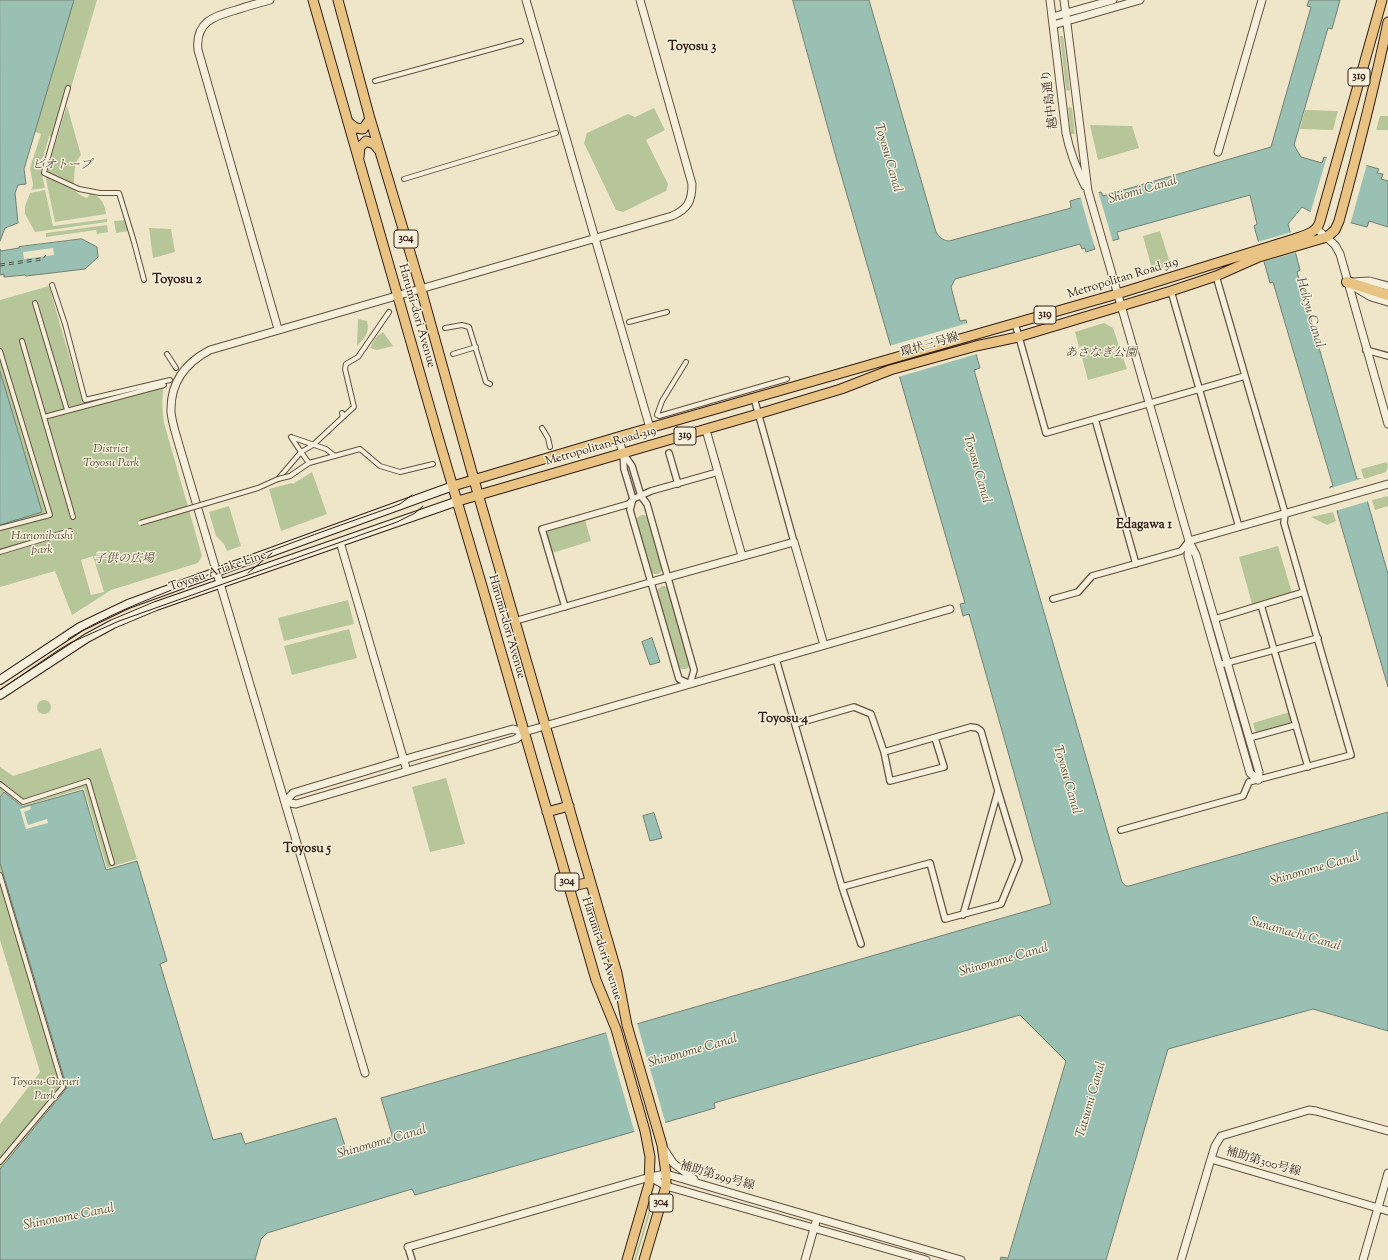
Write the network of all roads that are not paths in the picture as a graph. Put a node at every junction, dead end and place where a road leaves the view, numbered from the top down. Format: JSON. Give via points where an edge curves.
{"nodes":[{"id":1,"x":270,"y":0,"type":"edge"},
{"id":2,"x":313,"y":0,"type":"edge"},
{"id":3,"x":338,"y":0,"type":"edge"},
{"id":4,"x":526,"y":0,"type":"edge"},
{"id":5,"x":640,"y":0,"type":"edge"},
{"id":6,"x":1050,"y":0,"type":"edge"},
{"id":7,"x":1064,"y":0,"type":"edge"},
{"id":8,"x":1113,"y":0,"type":"edge"},
{"id":9,"x":1140,"y":0,"type":"edge"},
{"id":10,"x":1262,"y":0,"type":"edge"},
{"id":11,"x":1382,"y":0,"type":"edge"},
{"id":12,"x":1066,"y":17,"type":"junction"},
{"id":13,"x":1053,"y":21,"type":"junction"},
{"id":14,"x":1388,"y":22,"type":"edge"},
{"id":15,"x":521,"y":41,"type":"dead end"},
{"id":16,"x":1360,"y":77,"type":"junction"},
{"id":17,"x":375,"y":81,"type":"dead end"},
{"id":18,"x":1376,"y":81,"type":"junction"},
{"id":19,"x":68,"y":88,"type":"dead end"},
{"id":20,"x":1355,"y":93,"type":"junction"},
{"id":21,"x":1372,"y":97,"type":"junction"},
{"id":22,"x":369,"y":115,"type":"junction"},
{"id":23,"x":349,"y":123,"type":"junction"},
{"id":24,"x":556,"y":133,"type":"dead end"},
{"id":25,"x":380,"y":152,"type":"junction"},
{"id":26,"x":1218,"y":152,"type":"dead end"},
{"id":27,"x":359,"y":158,"type":"junction"},
{"id":28,"x":404,"y":179,"type":"dead end"},
{"id":29,"x":1088,"y":191,"type":"junction"},
{"id":30,"x":1317,"y":229,"type":"junction"},
{"id":31,"x":1327,"y":237,"type":"junction"},
{"id":32,"x":596,"y":238,"type":"junction"},
{"id":33,"x":1295,"y":243,"type":"junction"},
{"id":34,"x":1258,"y":254,"type":"junction"},
{"id":35,"x":1216,"y":276,"type":"junction"},
{"id":36,"x":144,"y":280,"type":"dead end"},
{"id":37,"x":1348,"y":282,"type":"junction"},
{"id":38,"x":52,"y":285,"type":"dead end"},
{"id":39,"x":1388,"y":286,"type":"edge"},
{"id":40,"x":421,"y":289,"type":"junction"},
{"id":41,"x":1170,"y":291,"type":"junction"},
{"id":42,"x":1117,"y":294,"type":"junction"},
{"id":43,"x":1388,"y":294,"type":"edge"},
{"id":44,"x":398,"y":295,"type":"junction"},
{"id":45,"x":1388,"y":302,"type":"edge"},
{"id":46,"x":35,"y":303,"type":"dead end"},
{"id":47,"x":1121,"y":306,"type":"junction"},
{"id":48,"x":389,"y":312,"type":"dead end"},
{"id":49,"x":667,"y":312,"type":"dead end"},
{"id":50,"x":629,"y":322,"type":"dead end"},
{"id":51,"x":1015,"y":323,"type":"junction"},
{"id":52,"x":446,"y":328,"type":"dead end"},
{"id":53,"x":278,"y":329,"type":"junction"},
{"id":54,"x":973,"y":335,"type":"joint"},
{"id":55,"x":1018,"y":337,"type":"junction"},
{"id":56,"x":22,"y":341,"type":"dead end"},
{"id":57,"x":976,"y":346,"type":"joint"},
{"id":58,"x":476,"y":348,"type":"junction"},
{"id":59,"x":1366,"y":350,"type":"junction"},
{"id":60,"x":0,"y":351,"type":"edge"},
{"id":61,"x":168,"y":354,"type":"dead end"},
{"id":62,"x":453,"y":354,"type":"dead end"},
{"id":63,"x":1388,"y":356,"type":"edge"},
{"id":64,"x":887,"y":360,"type":"joint"},
{"id":65,"x":686,"y":362,"type":"dead end"},
{"id":66,"x":176,"y":368,"type":"dead end"},
{"id":67,"x":890,"y":370,"type":"joint"},
{"id":68,"x":1245,"y":376,"type":"junction"},
{"id":69,"x":787,"y":379,"type":"dead end"},
{"id":70,"x":170,"y":380,"type":"dead end"},
{"id":71,"x":490,"y":384,"type":"dead end"},
{"id":72,"x":164,"y":385,"type":"dead end"},
{"id":73,"x":1199,"y":389,"type":"junction"},
{"id":74,"x":754,"y":398,"type":"junction"},
{"id":75,"x":1149,"y":404,"type":"junction"},
{"id":76,"x":67,"y":410,"type":"junction"},
{"id":77,"x":758,"y":414,"type":"junction"},
{"id":78,"x":44,"y":417,"type":"junction"},
{"id":79,"x":1095,"y":419,"type":"junction"},
{"id":80,"x":1388,"y":424,"type":"edge"},
{"id":81,"x":542,"y":428,"type":"dead end"},
{"id":82,"x":650,"y":428,"type":"junction"},
{"id":83,"x":706,"y":430,"type":"junction"},
{"id":84,"x":618,"y":437,"type":"junction"},
{"id":85,"x":313,"y":445,"type":"junction"},
{"id":86,"x":550,"y":447,"type":"dead end"},
{"id":87,"x":301,"y":452,"type":"junction"},
{"id":88,"x":623,"y":453,"type":"junction"},
{"id":89,"x":669,"y":453,"type":"dead end"},
{"id":90,"x":335,"y":456,"type":"junction"},
{"id":91,"x":309,"y":463,"type":"junction"},
{"id":92,"x":433,"y":464,"type":"dead end"},
{"id":93,"x":718,"y":472,"type":"junction"},
{"id":94,"x":474,"y":478,"type":"junction"},
{"id":95,"x":278,"y":479,"type":"junction"},
{"id":96,"x":678,"y":484,"type":"junction"},
{"id":97,"x":1388,"y":484,"type":"edge"},
{"id":98,"x":453,"y":486,"type":"junction"},
{"id":99,"x":478,"y":494,"type":"junction"},
{"id":100,"x":641,"y":496,"type":"junction"},
{"id":101,"x":633,"y":499,"type":"junction"},
{"id":102,"x":458,"y":501,"type":"junction"},
{"id":103,"x":1285,"y":513,"type":"junction"},
{"id":104,"x":73,"y":517,"type":"dead end"},
{"id":105,"x":140,"y":523,"type":"dead end"},
{"id":106,"x":1239,"y":527,"type":"junction"},
{"id":107,"x":0,"y":528,"type":"edge"},
{"id":108,"x":70,"y":531,"type":"dead end"},
{"id":109,"x":1188,"y":541,"type":"junction"},
{"id":110,"x":340,"y":542,"type":"junction"},
{"id":111,"x":794,"y":542,"type":"junction"},
{"id":112,"x":0,"y":552,"type":"edge"},
{"id":113,"x":742,"y":556,"type":"junction"},
{"id":114,"x":1136,"y":564,"type":"junction"},
{"id":115,"x":216,"y":572,"type":"junction"},
{"id":116,"x":668,"y":578,"type":"junction"},
{"id":117,"x":651,"y":582,"type":"junction"},
{"id":118,"x":220,"y":584,"type":"junction"},
{"id":119,"x":1304,"y":592,"type":"junction"},
{"id":120,"x":1053,"y":599,"type":"dead end"},
{"id":121,"x":1261,"y":605,"type":"junction"},
{"id":122,"x":565,"y":607,"type":"junction"},
{"id":123,"x":950,"y":609,"type":"dead end"},
{"id":124,"x":1215,"y":619,"type":"junction"},
{"id":125,"x":515,"y":621,"type":"junction"},
{"id":126,"x":1318,"y":638,"type":"junction"},
{"id":127,"x":824,"y":645,"type":"junction"},
{"id":128,"x":1274,"y":650,"type":"junction"},
{"id":129,"x":776,"y":659,"type":"junction"},
{"id":130,"x":1228,"y":663,"type":"junction"},
{"id":131,"x":1219,"y":665,"type":"junction"},
{"id":132,"x":0,"y":680,"type":"edge"},
{"id":133,"x":690,"y":684,"type":"junction"},
{"id":134,"x":0,"y":695,"type":"edge"},
{"id":135,"x":795,"y":724,"type":"junction"},
{"id":136,"x":1296,"y":725,"type":"junction"},
{"id":137,"x":546,"y":726,"type":"junction"},
{"id":138,"x":524,"y":732,"type":"junction"},
{"id":139,"x":935,"y":738,"type":"junction"},
{"id":140,"x":1249,"y":738,"type":"junction"},
{"id":141,"x":884,"y":752,"type":"junction"},
{"id":142,"x":404,"y":760,"type":"junction"},
{"id":143,"x":1308,"y":767,"type":"junction"},
{"id":144,"x":407,"y":771,"type":"junction"},
{"id":145,"x":1258,"y":780,"type":"junction"},
{"id":146,"x":0,"y":784,"type":"edge"},
{"id":147,"x":998,"y":791,"type":"junction"},
{"id":148,"x":285,"y":802,"type":"junction"},
{"id":149,"x":569,"y":806,"type":"junction"},
{"id":150,"x":547,"y":812,"type":"junction"},
{"id":151,"x":1121,"y":830,"type":"dead end"},
{"id":152,"x":112,"y":863,"type":"dead end"},
{"id":153,"x":0,"y":875,"type":"edge"},
{"id":154,"x":590,"y":882,"type":"junction"},
{"id":155,"x":569,"y":887,"type":"junction"},
{"id":156,"x":842,"y":887,"type":"junction"},
{"id":157,"x":962,"y":915,"type":"junction"},
{"id":158,"x":861,"y":944,"type":"dead end"},
{"id":159,"x":366,"y":1073,"type":"dead end"},
{"id":160,"x":1388,"y":1131,"type":"edge"},
{"id":161,"x":662,"y":1145,"type":"junction"},
{"id":162,"x":1211,"y":1159,"type":"junction"},
{"id":163,"x":0,"y":1162,"type":"edge"},
{"id":164,"x":1388,"y":1173,"type":"edge"},
{"id":165,"x":666,"y":1174,"type":"junction"},
{"id":166,"x":650,"y":1176,"type":"junction"},
{"id":167,"x":666,"y":1186,"type":"junction"},
{"id":168,"x":709,"y":1186,"type":"junction"},
{"id":169,"x":1378,"y":1208,"type":"junction"},
{"id":170,"x":1388,"y":1211,"type":"edge"},
{"id":171,"x":817,"y":1218,"type":"junction"},
{"id":172,"x":814,"y":1228,"type":"junction"},
{"id":173,"x":408,"y":1247,"type":"joint"},
{"id":174,"x":412,"y":1260,"type":"edge"},
{"id":175,"x":627,"y":1260,"type":"edge"},
{"id":176,"x":644,"y":1260,"type":"edge"},
{"id":177,"x":804,"y":1260,"type":"edge"},
{"id":178,"x":926,"y":1260,"type":"edge"},
{"id":179,"x":961,"y":1260,"type":"edge"},
{"id":180,"x":1181,"y":1260,"type":"edge"},
{"id":181,"x":1363,"y":1260,"type":"edge"}],
"edges":[{"from":1,"to":53,"type":"street","via":[[211,18],[200,30],[197,43]]},
{"from":2,"to":23,"type":"main road","name":"Harumi-dori Avenue","number":"304"},
{"from":3,"to":22,"type":"main road","name":"Harumi-dori Avenue","number":"304"},
{"from":4,"to":32,"type":"street"},
{"from":5,"to":32,"type":"street","via":[[692,184],[692,194],[681,212]]},
{"from":6,"to":13,"type":"street","name":"越中島通り"},
{"from":7,"to":12,"type":"street","name":"越中島通り"},
{"from":8,"to":12,"type":"street"},
{"from":9,"to":12,"type":"street"},
{"from":10,"to":26,"type":"street"},
{"from":11,"to":16,"type":"main road","number":"319"},
{"from":12,"to":13,"type":"street"},
{"from":12,"to":29,"type":"street","name":"越中島通り"},
{"from":13,"to":29,"type":"street","name":"越中島通り","via":[[1069,150]]},
{"from":14,"to":18,"type":"main road","number":"319"},
{"from":15,"to":17,"type":"street"},
{"from":16,"to":18,"type":"main road","via":[[1363,82],[1371,84]]},
{"from":16,"to":20,"type":"main road","number":"319"},
{"from":18,"to":21,"type":"main road","number":"319"},
{"from":19,"to":36,"type":"street","via":[[44,173],[79,189],[100,194],[119,193]]},
{"from":20,"to":21,"type":"main road","via":[[1366,92]]},
{"from":20,"to":30,"type":"main road","number":"319"},
{"from":21,"to":31,"type":"main road","number":"319","via":[[1339,221],[1335,230]]},
{"from":22,"to":23,"type":"main road","via":[[370,119],[363,129]]},
{"from":22,"to":25,"type":"main road","name":"Harumi-dori Avenue","number":"304"},
{"from":23,"to":27,"type":"main road","name":"Harumi-dori Avenue","number":"304"},
{"from":24,"to":28,"type":"street"},
{"from":25,"to":27,"type":"main road","via":[[374,144],[366,141],[360,147]]},
{"from":25,"to":40,"type":"main road","name":"Harumi-dori Avenue","number":"304"},
{"from":27,"to":44,"type":"main road","name":"Harumi-dori Avenue","number":"304"},
{"from":29,"to":42,"type":"street","name":"越中島通り"},
{"from":30,"to":31,"type":"street"},
{"from":30,"to":33,"type":"main road","number":"319"},
{"from":31,"to":33,"type":"main road","number":"319"},
{"from":31,"to":37,"type":"street","via":[[1340,254]]},
{"from":32,"to":40,"type":"street"},
{"from":32,"to":82,"type":"street"},
{"from":33,"to":34,"type":"main road","number":"319"},
{"from":34,"to":35,"type":"main road","name":"Metropolitan Road 319","number":"319"},
{"from":34,"to":42,"type":"main road","name":"Metropolitan Road 319","number":"319"},
{"from":35,"to":41,"type":"main road","name":"Metropolitan Road 319","number":"319"},
{"from":35,"to":68,"type":"street"},
{"from":37,"to":39,"type":"street","via":[[1369,281]]},
{"from":37,"to":43,"type":"highway"},
{"from":37,"to":45,"type":"street","via":[[1371,297]]},
{"from":37,"to":59,"type":"street"},
{"from":38,"to":70,"type":"street","via":[[85,400]]},
{"from":40,"to":44,"type":"street"},
{"from":40,"to":94,"type":"main road","name":"Harumi-dori Avenue","number":"304"},
{"from":41,"to":47,"type":"main road","name":"Metropolitan Road 319","number":"319"},
{"from":41,"to":73,"type":"street"},
{"from":42,"to":47,"type":"street","name":"越中島通り"},
{"from":42,"to":51,"type":"main road","name":"Metropolitan Road 319","number":"319"},
{"from":44,"to":53,"type":"street"},
{"from":44,"to":98,"type":"main road","name":"Harumi-dori Avenue","number":"304"},
{"from":46,"to":76,"type":"street"},
{"from":47,"to":55,"type":"main road","name":"Metropolitan Road 319","number":"319"},
{"from":47,"to":75,"type":"street","name":"越中島通り"},
{"from":48,"to":85,"type":"street","via":[[358,357],[346,364],[354,407],[342,415]]},
{"from":49,"to":50,"type":"street"},
{"from":51,"to":54,"type":"main road","name":"Metropolitan Road 319","number":"319"},
{"from":51,"to":55,"type":"street"},
{"from":52,"to":58,"type":"street","via":[[462,325],[469,327]]},
{"from":53,"to":115,"type":"street","via":[[198,356],[177,379],[172,396],[173,424]]},
{"from":54,"to":64,"type":"main road","name":"環状三号線","number":"319"},
{"from":55,"to":57,"type":"main road","name":"Metropolitan Road 319","number":"319"},
{"from":55,"to":79,"type":"street","via":[[1046,433]]},
{"from":56,"to":78,"type":"street"},
{"from":57,"to":67,"type":"main road","name":"環状三号線","number":"319"},
{"from":58,"to":62,"type":"street"},
{"from":58,"to":71,"type":"street","via":[[486,382]]},
{"from":59,"to":63,"type":"street"},
{"from":59,"to":80,"type":"street"},
{"from":60,"to":107,"type":"street","via":[[50,515]]},
{"from":61,"to":66,"type":"street"},
{"from":64,"to":74,"type":"main road","name":"Metropolitan Road 319","number":"319"},
{"from":65,"to":69,"type":"street","via":[[662,401],[658,415]]},
{"from":67,"to":77,"type":"main road","name":"Metropolitan Road 319","number":"319","via":[[840,389]]},
{"from":68,"to":73,"type":"street"},
{"from":68,"to":103,"type":"street"},
{"from":72,"to":76,"type":"street"},
{"from":73,"to":75,"type":"street"},
{"from":73,"to":106,"type":"street"},
{"from":74,"to":77,"type":"street"},
{"from":74,"to":82,"type":"main road","name":"Metropolitan Road 319","number":"319"},
{"from":75,"to":79,"type":"street"},
{"from":75,"to":109,"type":"street","name":"越中島通り"},
{"from":76,"to":78,"type":"street"},
{"from":77,"to":83,"type":"main road","name":"Metropolitan Road 319","number":"319"},
{"from":77,"to":111,"type":"street"},
{"from":78,"to":104,"type":"street"},
{"from":79,"to":114,"type":"street"},
{"from":81,"to":86,"type":"street"},
{"from":82,"to":84,"type":"main road","name":"Metropolitan Road 319","number":"319"},
{"from":83,"to":88,"type":"main road","name":"Metropolitan Road 319","number":"319"},
{"from":83,"to":93,"type":"street"},
{"from":84,"to":88,"type":"street"},
{"from":84,"to":94,"type":"main road","name":"Metropolitan Road 319","number":"319"},
{"from":85,"to":87,"type":"street"},
{"from":85,"to":87,"type":"street","via":[[291,437]]},
{"from":85,"to":90,"type":"street","via":[[326,449]]},
{"from":87,"to":91,"type":"street"},
{"from":87,"to":95,"type":"street"},
{"from":88,"to":99,"type":"main road","name":"Metropolitan Road 319","number":"319"},
{"from":88,"to":100,"type":"street","via":[[632,466]]},
{"from":88,"to":101,"type":"street","via":[[624,469]]},
{"from":89,"to":96,"type":"street"},
{"from":90,"to":91,"type":"street"},
{"from":90,"to":92,"type":"street","via":[[360,449],[380,466],[400,472]]},
{"from":91,"to":95,"type":"street","bridge":true,"via":[[290,476]]},
{"from":93,"to":96,"type":"street"},
{"from":93,"to":113,"type":"street"},
{"from":94,"to":98,"type":"main road","number":"319"},
{"from":94,"to":99,"type":"main road","name":"Harumi-dori Avenue","number":"304"},
{"from":95,"to":105,"type":"street","bridge":true,"via":[[258,488]]},
{"from":96,"to":100,"type":"street"},
{"from":97,"to":103,"type":"street"},
{"from":98,"to":102,"type":"main road","name":"Harumi-dori Avenue","number":"304"},
{"from":98,"to":115,"type":"main road","name":"Toyosu-Ariake Line"},
{"from":99,"to":102,"type":"main road","number":"319"},
{"from":99,"to":125,"type":"main road","name":"Harumi-dori Avenue","number":"304"},
{"from":100,"to":101,"type":"street"},
{"from":100,"to":116,"type":"street","via":[[647,504]]},
{"from":101,"to":117,"type":"street","via":[[630,510]]},
{"from":101,"to":122,"type":"street","via":[[628,504],[542,529]]},
{"from":102,"to":110,"type":"main road","name":"Toyosu-Ariake Line"},
{"from":102,"to":138,"type":"main road","name":"Harumi-dori Avenue","number":"304"},
{"from":103,"to":106,"type":"street"},
{"from":103,"to":119,"type":"street","via":[[1284,523]]},
{"from":106,"to":109,"type":"street"},
{"from":108,"to":112,"type":"street"},
{"from":109,"to":114,"type":"street","via":[[1181,551]]},
{"from":109,"to":124,"type":"street","via":[[1196,555]]},
{"from":109,"to":131,"type":"street","via":[[1188,556]]},
{"from":110,"to":118,"type":"main road","name":"Toyosu-Ariake Line"},
{"from":110,"to":142,"type":"street"},
{"from":111,"to":113,"type":"street"},
{"from":111,"to":127,"type":"street"},
{"from":113,"to":116,"type":"street"},
{"from":114,"to":120,"type":"street","via":[[1092,576],[1078,592]]},
{"from":115,"to":118,"type":"street"},
{"from":115,"to":132,"type":"main road","name":"Toyosu-Ariake Line","via":[[102,616],[61,639]]},
{"from":116,"to":117,"type":"street"},
{"from":116,"to":133,"type":"street","via":[[694,670]]},
{"from":117,"to":122,"type":"street"},
{"from":117,"to":133,"type":"street","via":[[679,679]]},
{"from":118,"to":134,"type":"main road","name":"Toyosu-Ariake Line","via":[[156,606],[102,630]]},
{"from":118,"to":148,"type":"street"},
{"from":119,"to":121,"type":"street"},
{"from":119,"to":126,"type":"street"},
{"from":121,"to":124,"type":"street"},
{"from":121,"to":128,"type":"street"},
{"from":122,"to":125,"type":"street"},
{"from":123,"to":127,"type":"street"},
{"from":124,"to":130,"type":"street"},
{"from":125,"to":137,"type":"main road","name":"Harumi-dori Avenue","number":"304"},
{"from":126,"to":128,"type":"street"},
{"from":126,"to":143,"type":"street","via":[[1351,755]]},
{"from":127,"to":129,"type":"street"},
{"from":128,"to":130,"type":"street"},
{"from":128,"to":136,"type":"street"},
{"from":129,"to":133,"type":"street"},
{"from":129,"to":135,"type":"street"},
{"from":130,"to":131,"type":"street"},
{"from":130,"to":140,"type":"street"},
{"from":131,"to":145,"type":"street","via":[[1250,773]]},
{"from":133,"to":137,"type":"street"},
{"from":135,"to":141,"type":"street","via":[[854,707],[871,714]]},
{"from":135,"to":156,"type":"street"},
{"from":136,"to":140,"type":"street"},
{"from":136,"to":143,"type":"street"},
{"from":137,"to":138,"type":"street"},
{"from":137,"to":149,"type":"main road","name":"Harumi-dori Avenue","number":"304"},
{"from":138,"to":142,"type":"street","via":[[513,729]]},
{"from":138,"to":144,"type":"street","via":[[516,739]]},
{"from":138,"to":150,"type":"main road","name":"Harumi-dori Avenue","number":"304"},
{"from":139,"to":141,"type":"street"},
{"from":139,"to":141,"type":"street","via":[[944,767],[890,781]]},
{"from":139,"to":147,"type":"street","via":[[971,728],[981,731]]},
{"from":140,"to":145,"type":"street","via":[[1259,772]]},
{"from":142,"to":144,"type":"street"},
{"from":142,"to":148,"type":"street","via":[[293,793]]},
{"from":143,"to":145,"type":"street"},
{"from":144,"to":148,"type":"street","via":[[296,804]]},
{"from":145,"to":151,"type":"street","via":[[1249,782],[1242,796]]},
{"from":146,"to":152,"type":"street","via":[[23,802],[88,781]]},
{"from":147,"to":157,"type":"street"},
{"from":147,"to":157,"type":"street","via":[[1019,860],[1001,904]]},
{"from":148,"to":159,"type":"street"},
{"from":149,"to":150,"type":"main road"},
{"from":149,"to":154,"type":"main road","name":"Harumi-dori Avenue","number":"304"},
{"from":150,"to":155,"type":"main road","name":"Harumi-dori Avenue","number":"304"},
{"from":153,"to":163,"type":"street","via":[[63,1087]]},
{"from":154,"to":155,"type":"main road"},
{"from":154,"to":161,"type":"main road","name":"Harumi-dori Avenue","number":"304","via":[[617,974],[627,1026]]},
{"from":155,"to":166,"type":"main road","name":"Harumi-dori Avenue","number":"304","via":[[596,980],[616,1029],[645,1131],[650,1157]]},
{"from":156,"to":157,"type":"street","via":[[930,863],[945,919]]},
{"from":156,"to":158,"type":"street"},
{"from":160,"to":162,"type":"street","via":[[1309,1110],[1221,1136]]},
{"from":161,"to":165,"type":"main road","name":"Harumi-dori Avenue","number":"304"},
{"from":161,"to":168,"type":"street","via":[[669,1159],[678,1168]]},
{"from":162,"to":169,"type":"street","name":"補助第300号線"},
{"from":162,"to":180,"type":"street","name":"補助第300号線"},
{"from":164,"to":169,"type":"street"},
{"from":165,"to":166,"type":"street","name":"補助第299号線"},
{"from":165,"to":167,"type":"main road","name":"Harumi-dori Avenue","number":"304"},
{"from":165,"to":168,"type":"street","name":"補助第299号線"},
{"from":166,"to":167,"type":"street","name":"補助第299号線"},
{"from":166,"to":173,"type":"street"},
{"from":166,"to":175,"type":"main road","name":"Harumi-dori Avenue","number":"304","via":[[650,1184]]},
{"from":167,"to":172,"type":"street","name":"補助第299号線"},
{"from":167,"to":176,"type":"main road","name":"Harumi-dori Avenue","number":"304"},
{"from":168,"to":171,"type":"street","name":"補助第299号線"},
{"from":169,"to":170,"type":"street","name":"補助第300号線"},
{"from":169,"to":181,"type":"street"},
{"from":171,"to":172,"type":"street"},
{"from":171,"to":179,"type":"street","name":"補助第299号線"},
{"from":172,"to":177,"type":"street"},
{"from":172,"to":178,"type":"street","name":"補助第299号線"},
{"from":173,"to":174,"type":"street"}]}
